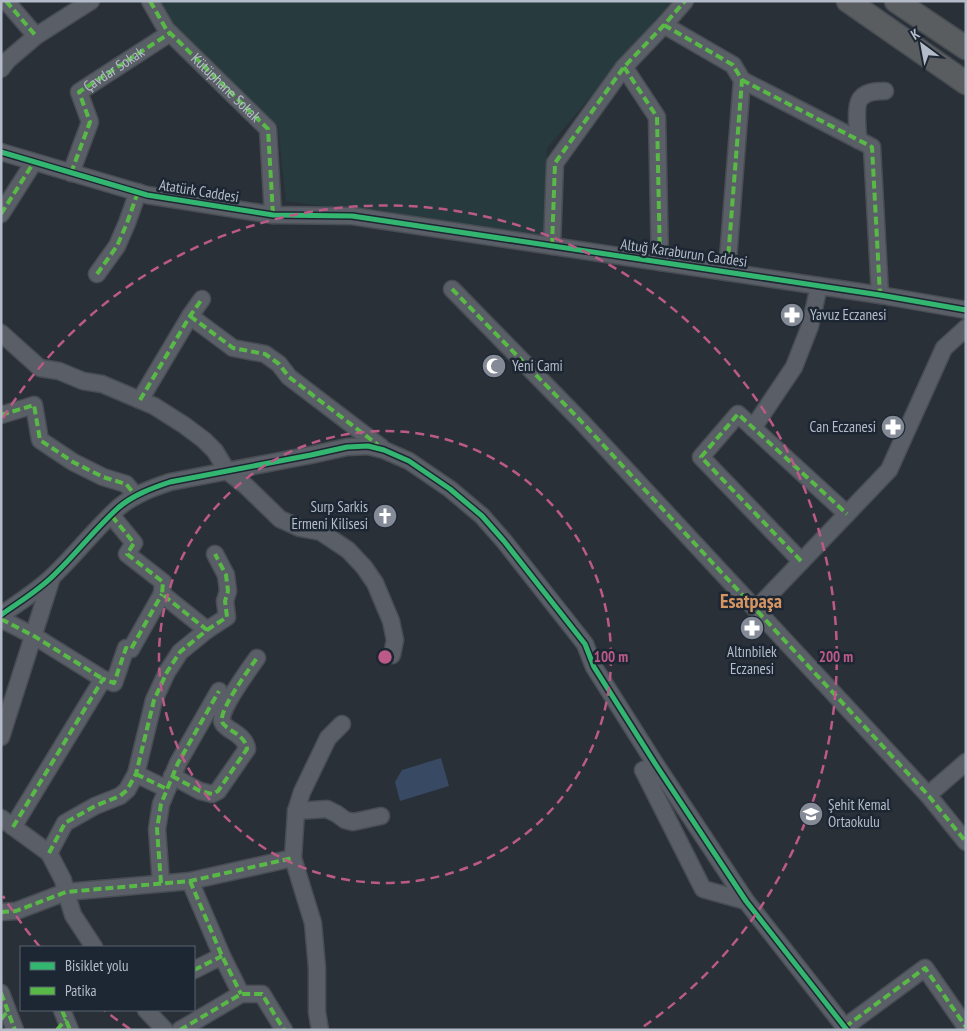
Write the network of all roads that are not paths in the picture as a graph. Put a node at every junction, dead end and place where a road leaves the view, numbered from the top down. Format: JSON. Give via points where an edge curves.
{"nodes":[{"id":1,"x":6,"y":1,"type":"edge"},
{"id":2,"x":91,"y":1,"type":"edge"},
{"id":3,"x":150,"y":1,"type":"edge"},
{"id":4,"x":685,"y":1,"type":"edge"},
{"id":5,"x":848,"y":1,"type":"edge"},
{"id":6,"x":896,"y":1,"type":"edge"},
{"id":7,"x":664,"y":25,"type":"junction"},
{"id":8,"x":170,"y":33,"type":"junction"},
{"id":9,"x":36,"y":36,"type":"junction"},
{"id":10,"x":966,"y":48,"type":"edge"},
{"id":11,"x":624,"y":67,"type":"junction"},
{"id":12,"x":1,"y":69,"type":"edge"},
{"id":13,"x":742,"y":80,"type":"junction"},
{"id":14,"x":966,"y":83,"type":"edge"},
{"id":15,"x":885,"y":91,"type":"dead end"},
{"id":16,"x":858,"y":140,"type":"junction"},
{"id":17,"x":1,"y":152,"type":"edge"},
{"id":18,"x":34,"y":162,"type":"junction"},
{"id":19,"x":71,"y":173,"type":"junction"},
{"id":20,"x":138,"y":192,"type":"junction"},
{"id":21,"x":1,"y":214,"type":"edge"},
{"id":22,"x":273,"y":215,"type":"junction"},
{"id":23,"x":399,"y":223,"type":"joint"},
{"id":24,"x":552,"y":246,"type":"junction"},
{"id":25,"x":660,"y":262,"type":"junction"},
{"id":26,"x":727,"y":272,"type":"junction"},
{"id":27,"x":97,"y":274,"type":"dead end"},
{"id":28,"x":819,"y":286,"type":"junction"},
{"id":29,"x":452,"y":289,"type":"dead end"},
{"id":30,"x":880,"y":295,"type":"junction"},
{"id":31,"x":202,"y":299,"type":"dead end"},
{"id":32,"x":966,"y":310,"type":"edge"},
{"id":33,"x":190,"y":316,"type":"junction"},
{"id":34,"x":966,"y":328,"type":"edge"},
{"id":35,"x":1,"y":333,"type":"edge"},
{"id":36,"x":140,"y":400,"type":"junction"},
{"id":37,"x":1,"y":415,"type":"edge"},
{"id":38,"x":753,"y":428,"type":"junction"},
{"id":39,"x":384,"y":450,"type":"junction"},
{"id":40,"x":227,"y":471,"type":"junction"},
{"id":41,"x":136,"y":496,"type":"junction"},
{"id":42,"x":847,"y":514,"type":"junction"},
{"id":43,"x":111,"y":515,"type":"junction"},
{"id":44,"x":215,"y":554,"type":"dead end"},
{"id":45,"x":801,"y":562,"type":"junction"},
{"id":46,"x":52,"y":577,"type":"junction"},
{"id":47,"x":162,"y":594,"type":"junction"},
{"id":48,"x":756,"y":609,"type":"junction"},
{"id":49,"x":1,"y":615,"type":"edge"},
{"id":50,"x":1,"y":619,"type":"edge"},
{"id":51,"x":207,"y":630,"type":"junction"},
{"id":52,"x":34,"y":636,"type":"junction"},
{"id":53,"x":392,"y":655,"type":"dead end"},
{"id":54,"x":256,"y":658,"type":"dead end"},
{"id":55,"x":103,"y":679,"type":"junction"},
{"id":56,"x":219,"y":691,"type":"dead end"},
{"id":57,"x":342,"y":724,"type":"dead end"},
{"id":58,"x":1,"y":737,"type":"edge"},
{"id":59,"x":966,"y":762,"type":"edge"},
{"id":60,"x":656,"y":765,"type":"junction"},
{"id":61,"x":136,"y":774,"type":"junction"},
{"id":62,"x":170,"y":783,"type":"junction"},
{"id":63,"x":928,"y":795,"type":"junction"},
{"id":64,"x":296,"y":811,"type":"junction"},
{"id":65,"x":380,"y":816,"type":"dead end"},
{"id":66,"x":7,"y":822,"type":"edge"},
{"id":67,"x":966,"y":842,"type":"edge"},
{"id":68,"x":49,"y":853,"type":"junction"},
{"id":69,"x":293,"y":858,"type":"junction"},
{"id":70,"x":190,"y":881,"type":"junction"},
{"id":71,"x":161,"y":884,"type":"junction"},
{"id":72,"x":66,"y":892,"type":"junction"},
{"id":73,"x":746,"y":901,"type":"junction"},
{"id":74,"x":1,"y":912,"type":"edge"},
{"id":75,"x":93,"y":946,"type":"edge"},
{"id":76,"x":222,"y":956,"type":"junction"},
{"id":77,"x":195,"y":970,"type":"edge"},
{"id":78,"x":1,"y":993,"type":"edge"},
{"id":79,"x":240,"y":994,"type":"junction"},
{"id":80,"x":147,"y":1011,"type":"edge"},
{"id":81,"x":5,"y":1015,"type":"edge"},
{"id":82,"x":966,"y":1027,"type":"edge"},
{"id":83,"x":846,"y":1028,"type":"edge"},
{"id":84,"x":14,"y":1030,"type":"edge"},
{"id":85,"x":165,"y":1030,"type":"edge"},
{"id":86,"x":180,"y":1030,"type":"edge"},
{"id":87,"x":284,"y":1030,"type":"edge"},
{"id":88,"x":320,"y":1030,"type":"edge"}],
"edges":[{"from":1,"to":9,"type":"street"},
{"from":2,"to":9,"type":"street"},
{"from":3,"to":8,"type":"street","name":"Kütüphane Sokak"},
{"from":4,"to":7,"type":"street"},
{"from":5,"to":14,"type":"highway"},
{"from":6,"to":10,"type":"highway"},
{"from":7,"to":11,"type":"street"},
{"from":7,"to":13,"type":"street","via":[[732,65]]},
{"from":8,"to":19,"type":"street","name":"Çavdar Sokak","via":[[79,92],[90,122]]},
{"from":8,"to":22,"type":"street","name":"Kütüphane Sokak","via":[[268,129]]},
{"from":9,"to":12,"type":"street"},
{"from":11,"to":24,"type":"street","via":[[555,163]]},
{"from":11,"to":25,"type":"street","via":[[657,117]]},
{"from":13,"to":16,"type":"street"},
{"from":13,"to":26,"type":"street"},
{"from":15,"to":16,"type":"street","via":[[872,92],[859,100]]},
{"from":16,"to":30,"type":"street","via":[[872,147]]},
{"from":17,"to":18,"type":"street","name":"Atatürk Caddesi"},
{"from":18,"to":19,"type":"street","name":"Atatürk Caddesi"},
{"from":18,"to":21,"type":"street"},
{"from":19,"to":20,"type":"street","name":"Atatürk Caddesi"},
{"from":20,"to":22,"type":"street","name":"Atatürk Caddesi"},
{"from":20,"to":27,"type":"street","via":[[117,246]]},
{"from":22,"to":23,"type":"street","name":"Atatürk Caddesi","via":[[352,216]]},
{"from":23,"to":24,"type":"street","name":"Altuğ Karaburun Caddesi"},
{"from":24,"to":25,"type":"street","name":"Altuğ Karaburun Caddesi"},
{"from":25,"to":26,"type":"street","name":"Altuğ Karaburun Caddesi"},
{"from":26,"to":28,"type":"street","name":"Altuğ Karaburun Caddesi"},
{"from":28,"to":30,"type":"street","name":"Altuğ Karaburun Caddesi"},
{"from":28,"to":38,"type":"street","via":[[810,326],[794,367]]},
{"from":29,"to":48,"type":"street","via":[[580,420]]},
{"from":30,"to":32,"type":"street","name":"Altuğ Karaburun Caddesi"},
{"from":31,"to":33,"type":"street"},
{"from":33,"to":36,"type":"street"},
{"from":33,"to":39,"type":"street","via":[[233,348],[265,354],[279,364],[288,377]]},
{"from":34,"to":42,"type":"street","via":[[944,348],[889,470]]},
{"from":35,"to":36,"type":"street","via":[[40,368],[102,384]]},
{"from":36,"to":40,"type":"street","via":[[204,440]]},
{"from":37,"to":41,"type":"street","via":[[34,405],[40,440],[73,462],[126,484]]},
{"from":38,"to":42,"type":"street"},
{"from":38,"to":45,"type":"street","via":[[738,414],[701,457]]},
{"from":39,"to":40,"type":"street","via":[[347,446]]},
{"from":39,"to":60,"type":"street","via":[[408,461],[446,487],[482,516],[504,541],[585,644],[594,667]]},
{"from":40,"to":41,"type":"street","via":[[170,482]]},
{"from":40,"to":53,"type":"street","via":[[280,519],[300,528],[322,532],[359,561],[375,583],[391,621]]},
{"from":41,"to":43,"type":"street"},
{"from":42,"to":45,"type":"street"},
{"from":43,"to":46,"type":"street"},
{"from":43,"to":47,"type":"street","via":[[134,543],[127,554],[164,582]]},
{"from":44,"to":51,"type":"street","via":[[226,575],[227,617]]},
{"from":45,"to":48,"type":"street"},
{"from":46,"to":49,"type":"street"},
{"from":46,"to":52,"type":"street"},
{"from":47,"to":51,"type":"street"},
{"from":47,"to":55,"type":"street","via":[[131,649],[126,648],[114,683]]},
{"from":48,"to":63,"type":"street"},
{"from":50,"to":52,"type":"street"},
{"from":51,"to":61,"type":"street","via":[[180,652],[167,672],[154,700]]},
{"from":52,"to":55,"type":"street"},
{"from":52,"to":58,"type":"street"},
{"from":54,"to":62,"type":"street","via":[[221,719],[240,736],[247,749],[218,791],[212,794]]},
{"from":55,"to":66,"type":"street"},
{"from":56,"to":62,"type":"street"},
{"from":57,"to":64,"type":"street","via":[[328,738]]},
{"from":59,"to":63,"type":"street"},
{"from":60,"to":73,"type":"street"},
{"from":60,"to":73,"type":"street","via":[[643,770],[703,889]]},
{"from":61,"to":62,"type":"street"},
{"from":61,"to":68,"type":"street","via":[[120,796],[65,823]]},
{"from":62,"to":71,"type":"street","via":[[161,804],[157,829]]},
{"from":63,"to":67,"type":"street"},
{"from":64,"to":65,"type":"street","via":[[327,809],[353,822]]},
{"from":64,"to":69,"type":"street"},
{"from":66,"to":68,"type":"street"},
{"from":68,"to":72,"type":"street"},
{"from":69,"to":70,"type":"street"},
{"from":69,"to":88,"type":"street","via":[[313,923]]},
{"from":70,"to":71,"type":"street"},
{"from":70,"to":76,"type":"street"},
{"from":71,"to":72,"type":"street"},
{"from":72,"to":74,"type":"street","via":[[16,912]]},
{"from":72,"to":75,"type":"street","via":[[73,915]]},
{"from":73,"to":83,"type":"street"},
{"from":76,"to":77,"type":"street"},
{"from":76,"to":79,"type":"street"},
{"from":78,"to":81,"type":"street"},
{"from":79,"to":86,"type":"street"},
{"from":79,"to":87,"type":"street","via":[[262,994]]},
{"from":80,"to":85,"type":"street"},
{"from":81,"to":84,"type":"street"},
{"from":82,"to":83,"type":"street","via":[[925,968]]}]}
